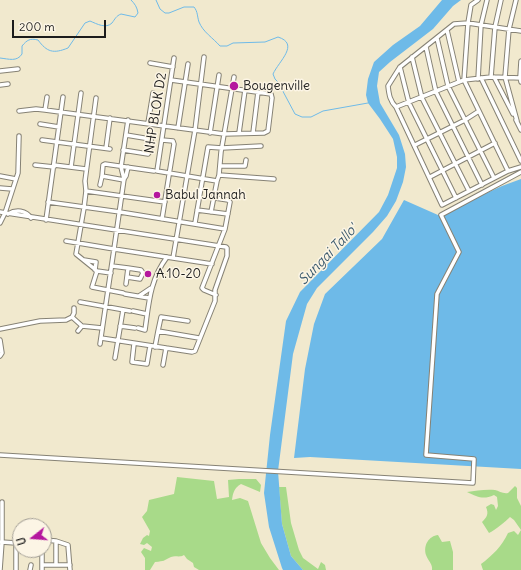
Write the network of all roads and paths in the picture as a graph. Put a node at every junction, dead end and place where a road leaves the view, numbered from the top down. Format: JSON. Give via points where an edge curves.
{"nodes":[{"id":1,"x":478,"y":0,"type":"edge"},
{"id":2,"x":488,"y":0,"type":"edge"},
{"id":3,"x":501,"y":0,"type":"edge"},
{"id":4,"x":516,"y":0,"type":"edge"},
{"id":5,"x":468,"y":23,"type":"junction"},
{"id":6,"x":482,"y":25,"type":"junction"},
{"id":7,"x":495,"y":27,"type":"junction"},
{"id":8,"x":509,"y":29,"type":"junction"},
{"id":9,"x":447,"y":30,"type":"junction"},
{"id":10,"x":521,"y":31,"type":"edge"},
{"id":11,"x":437,"y":38,"type":"junction"},
{"id":12,"x":426,"y":46,"type":"junction"},
{"id":13,"x":204,"y":57,"type":"dead end"},
{"id":14,"x":412,"y":57,"type":"junction"},
{"id":15,"x":174,"y":58,"type":"dead end"},
{"id":16,"x":521,"y":61,"type":"edge"},
{"id":17,"x":150,"y":63,"type":"dead end"},
{"id":18,"x":188,"y":64,"type":"dead end"},
{"id":19,"x":173,"y":67,"type":"junction"},
{"id":20,"x":400,"y":67,"type":"junction"},
{"id":21,"x":18,"y":69,"type":"dead end"},
{"id":22,"x":0,"y":71,"type":"edge"},
{"id":23,"x":219,"y":75,"type":"dead end"},
{"id":24,"x":234,"y":77,"type":"dead end"},
{"id":25,"x":493,"y":77,"type":"junction"},
{"id":26,"x":505,"y":77,"type":"junction"},
{"id":27,"x":479,"y":79,"type":"junction"},
{"id":28,"x":521,"y":79,"type":"edge"},
{"id":29,"x":171,"y":80,"type":"junction"},
{"id":30,"x":464,"y":80,"type":"junction"},
{"id":31,"x":184,"y":82,"type":"junction"},
{"id":32,"x":459,"y":82,"type":"junction"},
{"id":33,"x":8,"y":84,"type":"dead end"},
{"id":34,"x":201,"y":84,"type":"junction"},
{"id":35,"x":0,"y":85,"type":"edge"},
{"id":36,"x":218,"y":86,"type":"junction"},
{"id":37,"x":448,"y":86,"type":"junction"},
{"id":38,"x":232,"y":88,"type":"junction"},
{"id":39,"x":245,"y":90,"type":"junction"},
{"id":40,"x":258,"y":92,"type":"junction"},
{"id":41,"x":436,"y":92,"type":"junction"},
{"id":42,"x":82,"y":93,"type":"dead end"},
{"id":43,"x":153,"y":94,"type":"dead end"},
{"id":44,"x":63,"y":97,"type":"dead end"},
{"id":45,"x":47,"y":98,"type":"dead end"},
{"id":46,"x":96,"y":98,"type":"dead end"},
{"id":47,"x":422,"y":98,"type":"junction"},
{"id":48,"x":409,"y":103,"type":"junction"},
{"id":49,"x":396,"y":107,"type":"junction"},
{"id":50,"x":45,"y":110,"type":"junction"},
{"id":51,"x":19,"y":111,"type":"dead end"},
{"id":52,"x":479,"y":111,"type":"junction"},
{"id":53,"x":62,"y":112,"type":"junction"},
{"id":54,"x":79,"y":114,"type":"junction"},
{"id":55,"x":94,"y":116,"type":"junction"},
{"id":56,"x":110,"y":118,"type":"junction"},
{"id":57,"x":128,"y":120,"type":"junction"},
{"id":58,"x":465,"y":120,"type":"junction"},
{"id":59,"x":517,"y":121,"type":"junction"},
{"id":60,"x":148,"y":123,"type":"junction"},
{"id":61,"x":40,"y":124,"type":"dead end"},
{"id":62,"x":452,"y":125,"type":"junction"},
{"id":63,"x":164,"y":126,"type":"junction"},
{"id":64,"x":59,"y":127,"type":"junction"},
{"id":65,"x":178,"y":128,"type":"junction"},
{"id":66,"x":195,"y":130,"type":"junction"},
{"id":67,"x":521,"y":130,"type":"edge"},
{"id":68,"x":439,"y":132,"type":"junction"},
{"id":69,"x":210,"y":133,"type":"junction"},
{"id":70,"x":253,"y":133,"type":"junction"},
{"id":71,"x":224,"y":134,"type":"junction"},
{"id":72,"x":239,"y":134,"type":"junction"},
{"id":73,"x":126,"y":135,"type":"junction"},
{"id":74,"x":19,"y":136,"type":"dead end"},
{"id":75,"x":427,"y":139,"type":"junction"},
{"id":76,"x":42,"y":140,"type":"dead end"},
{"id":77,"x":162,"y":140,"type":"junction"},
{"id":78,"x":57,"y":142,"type":"junction"},
{"id":79,"x":495,"y":143,"type":"junction"},
{"id":80,"x":74,"y":145,"type":"junction"},
{"id":81,"x":415,"y":145,"type":"junction"},
{"id":82,"x":90,"y":146,"type":"junction"},
{"id":83,"x":261,"y":146,"type":"dead end"},
{"id":84,"x":222,"y":148,"type":"junction"},
{"id":85,"x":123,"y":150,"type":"junction"},
{"id":86,"x":480,"y":151,"type":"junction"},
{"id":87,"x":468,"y":157,"type":"junction"},
{"id":88,"x":246,"y":160,"type":"dead end"},
{"id":89,"x":521,"y":161,"type":"edge"},
{"id":90,"x":455,"y":164,"type":"junction"},
{"id":91,"x":34,"y":165,"type":"dead end"},
{"id":92,"x":54,"y":166,"type":"junction"},
{"id":93,"x":121,"y":166,"type":"junction"},
{"id":94,"x":220,"y":166,"type":"junction"},
{"id":95,"x":71,"y":167,"type":"junction"},
{"id":96,"x":128,"y":167,"type":"junction"},
{"id":97,"x":521,"y":167,"type":"edge"},
{"id":98,"x":86,"y":169,"type":"junction"},
{"id":99,"x":155,"y":171,"type":"junction"},
{"id":100,"x":442,"y":171,"type":"junction"},
{"id":101,"x":510,"y":171,"type":"junction"},
{"id":102,"x":521,"y":172,"type":"edge"},
{"id":103,"x":170,"y":174,"type":"junction"},
{"id":104,"x":187,"y":175,"type":"junction"},
{"id":105,"x":219,"y":175,"type":"junction"},
{"id":106,"x":0,"y":176,"type":"edge"},
{"id":107,"x":102,"y":176,"type":"junction"},
{"id":108,"x":514,"y":176,"type":"junction"},
{"id":109,"x":430,"y":177,"type":"junction"},
{"id":110,"x":494,"y":178,"type":"junction"},
{"id":111,"x":16,"y":179,"type":"junction"},
{"id":112,"x":124,"y":179,"type":"junction"},
{"id":113,"x":274,"y":179,"type":"dead end"},
{"id":114,"x":202,"y":180,"type":"junction"},
{"id":115,"x":217,"y":182,"type":"junction"},
{"id":116,"x":100,"y":185,"type":"dead end"},
{"id":117,"x":482,"y":185,"type":"junction"},
{"id":118,"x":0,"y":188,"type":"edge"},
{"id":119,"x":12,"y":189,"type":"junction"},
{"id":120,"x":86,"y":191,"type":"junction"},
{"id":121,"x":469,"y":191,"type":"junction"},
{"id":122,"x":122,"y":196,"type":"junction"},
{"id":123,"x":214,"y":198,"type":"junction"},
{"id":124,"x":456,"y":198,"type":"junction"},
{"id":125,"x":48,"y":202,"type":"junction"},
{"id":126,"x":165,"y":202,"type":"junction"},
{"id":127,"x":84,"y":208,"type":"junction"},
{"id":128,"x":197,"y":210,"type":"junction"},
{"id":129,"x":0,"y":212,"type":"edge"},
{"id":130,"x":120,"y":212,"type":"junction"},
{"id":131,"x":212,"y":212,"type":"junction"},
{"id":132,"x":7,"y":213,"type":"junction"},
{"id":133,"x":228,"y":214,"type":"junction"},
{"id":134,"x":162,"y":219,"type":"junction"},
{"id":135,"x":46,"y":220,"type":"junction"},
{"id":136,"x":180,"y":221,"type":"junction"},
{"id":137,"x":0,"y":223,"type":"edge"},
{"id":138,"x":195,"y":224,"type":"junction"},
{"id":139,"x":81,"y":225,"type":"junction"},
{"id":140,"x":116,"y":230,"type":"junction"},
{"id":141,"x":225,"y":230,"type":"junction"},
{"id":142,"x":176,"y":240,"type":"junction"},
{"id":143,"x":66,"y":241,"type":"dead end"},
{"id":144,"x":77,"y":243,"type":"junction"},
{"id":145,"x":220,"y":246,"type":"junction"},
{"id":146,"x":114,"y":249,"type":"junction"},
{"id":147,"x":160,"y":256,"type":"junction"},
{"id":148,"x":168,"y":257,"type":"junction"},
{"id":149,"x":173,"y":258,"type":"junction"},
{"id":150,"x":82,"y":260,"type":"junction"},
{"id":151,"x":212,"y":264,"type":"junction"},
{"id":152,"x":162,"y":265,"type":"junction"},
{"id":153,"x":112,"y":266,"type":"junction"},
{"id":154,"x":128,"y":268,"type":"junction"},
{"id":155,"x":96,"y":270,"type":"junction"},
{"id":156,"x":111,"y":273,"type":"junction"},
{"id":157,"x":127,"y":277,"type":"junction"},
{"id":158,"x":126,"y":284,"type":"dead end"},
{"id":159,"x":86,"y":287,"type":"dead end"},
{"id":160,"x":92,"y":287,"type":"junction"},
{"id":161,"x":151,"y":288,"type":"junction"},
{"id":162,"x":108,"y":291,"type":"junction"},
{"id":163,"x":216,"y":295,"type":"junction"},
{"id":164,"x":138,"y":296,"type":"junction"},
{"id":165,"x":149,"y":298,"type":"junction"},
{"id":166,"x":80,"y":302,"type":"dead end"},
{"id":167,"x":106,"y":307,"type":"junction"},
{"id":168,"x":74,"y":308,"type":"dead end"},
{"id":169,"x":123,"y":310,"type":"junction"},
{"id":170,"x":147,"y":314,"type":"junction"},
{"id":171,"x":72,"y":317,"type":"junction"},
{"id":172,"x":188,"y":321,"type":"dead end"},
{"id":173,"x":82,"y":326,"type":"junction"},
{"id":174,"x":120,"y":326,"type":"junction"},
{"id":175,"x":102,"y":328,"type":"junction"},
{"id":176,"x":0,"y":329,"type":"edge"},
{"id":177,"x":78,"y":331,"type":"dead end"},
{"id":178,"x":158,"y":331,"type":"junction"},
{"id":179,"x":101,"y":338,"type":"junction"},
{"id":180,"x":199,"y":338,"type":"junction"},
{"id":181,"x":0,"y":340,"type":"edge"},
{"id":182,"x":118,"y":341,"type":"junction"},
{"id":183,"x":100,"y":344,"type":"dead end"},
{"id":184,"x":134,"y":344,"type":"junction"},
{"id":185,"x":150,"y":346,"type":"junction"},
{"id":186,"x":156,"y":347,"type":"junction"},
{"id":187,"x":166,"y":348,"type":"junction"},
{"id":188,"x":0,"y":356,"type":"edge"},
{"id":189,"x":116,"y":358,"type":"dead end"},
{"id":190,"x":163,"y":366,"type":"dead end"},
{"id":191,"x":0,"y":455,"type":"edge"},
{"id":192,"x":2,"y":502,"type":"dead end"},
{"id":193,"x":52,"y":541,"type":"edge"},
{"id":194,"x":56,"y":541,"type":"junction"},
{"id":195,"x":1,"y":542,"type":"edge"},
{"id":196,"x":42,"y":558,"type":"edge"},
{"id":197,"x":0,"y":563,"type":"edge"},
{"id":198,"x":56,"y":564,"type":"junction"},
{"id":199,"x":31,"y":565,"type":"dead end"},
{"id":200,"x":42,"y":565,"type":"junction"},
{"id":201,"x":70,"y":565,"type":"junction"},
{"id":202,"x":0,"y":570,"type":"edge"},
{"id":203,"x":16,"y":570,"type":"edge"},
{"id":204,"x":30,"y":570,"type":"edge"},
{"id":205,"x":42,"y":570,"type":"edge"},
{"id":206,"x":70,"y":570,"type":"edge"}],
"edges":[{"from":1,"to":5,"type":"street","via":[[471,5]]},
{"from":2,"to":6,"type":"street"},
{"from":3,"to":7,"type":"street"},
{"from":4,"to":8,"type":"street"},
{"from":5,"to":6,"type":"street"},
{"from":5,"to":9,"type":"street","via":[[454,24]]},
{"from":5,"to":30,"type":"street"},
{"from":6,"to":7,"type":"street"},
{"from":6,"to":27,"type":"street"},
{"from":7,"to":8,"type":"street"},
{"from":7,"to":25,"type":"street"},
{"from":8,"to":10,"type":"street"},
{"from":8,"to":26,"type":"street"},
{"from":9,"to":11,"type":"street"},
{"from":9,"to":32,"type":"street"},
{"from":11,"to":12,"type":"street"},
{"from":11,"to":37,"type":"street"},
{"from":12,"to":14,"type":"street"},
{"from":12,"to":41,"type":"street"},
{"from":13,"to":34,"type":"street"},
{"from":14,"to":20,"type":"street"},
{"from":14,"to":47,"type":"street"},
{"from":15,"to":19,"type":"street","name":"NHP BLOK D2"},
{"from":16,"to":28,"type":"street"},
{"from":17,"to":19,"type":"street"},
{"from":18,"to":31,"type":"street"},
{"from":19,"to":29,"type":"street","name":"NHP BLOK D2"},
{"from":20,"to":48,"type":"street"},
{"from":20,"to":49,"type":"street","via":[[388,86],[389,96]]},
{"from":21,"to":22,"type":"street"},
{"from":23,"to":36,"type":"street"},
{"from":24,"to":38,"type":"street"},
{"from":25,"to":26,"type":"street"},
{"from":25,"to":27,"type":"street"},
{"from":25,"to":59,"type":"street"},
{"from":26,"to":28,"type":"street"},
{"from":26,"to":59,"type":"street"},
{"from":27,"to":30,"type":"street"},
{"from":27,"to":89,"type":"street"},
{"from":29,"to":31,"type":"street"},
{"from":29,"to":63,"type":"street","name":"NHP BLOK D2"},
{"from":30,"to":32,"type":"street"},
{"from":30,"to":52,"type":"street"},
{"from":31,"to":34,"type":"street"},
{"from":31,"to":65,"type":"street"},
{"from":32,"to":37,"type":"street"},
{"from":33,"to":35,"type":"street"},
{"from":34,"to":36,"type":"street"},
{"from":34,"to":66,"type":"street"},
{"from":36,"to":38,"type":"street"},
{"from":36,"to":69,"type":"street"},
{"from":37,"to":41,"type":"street"},
{"from":37,"to":58,"type":"street"},
{"from":38,"to":39,"type":"street"},
{"from":38,"to":71,"type":"street"},
{"from":39,"to":40,"type":"street"},
{"from":39,"to":72,"type":"street"},
{"from":40,"to":70,"type":"street"},
{"from":40,"to":70,"type":"street","via":[[271,94],[272,98],[268,130]]},
{"from":41,"to":47,"type":"street"},
{"from":41,"to":62,"type":"street"},
{"from":42,"to":54,"type":"street"},
{"from":43,"to":60,"type":"street"},
{"from":44,"to":53,"type":"street"},
{"from":45,"to":50,"type":"street"},
{"from":46,"to":55,"type":"street"},
{"from":47,"to":48,"type":"street"},
{"from":47,"to":68,"type":"street"},
{"from":48,"to":49,"type":"street"},
{"from":48,"to":75,"type":"street"},
{"from":49,"to":81,"type":"street"},
{"from":50,"to":51,"type":"street"},
{"from":50,"to":53,"type":"street"},
{"from":52,"to":58,"type":"street"},
{"from":52,"to":79,"type":"street"},
{"from":53,"to":54,"type":"street"},
{"from":53,"to":64,"type":"street"},
{"from":54,"to":55,"type":"street"},
{"from":54,"to":80,"type":"street"},
{"from":55,"to":56,"type":"street"},
{"from":55,"to":82,"type":"street"},
{"from":56,"to":57,"type":"street"},
{"from":56,"to":82,"type":"street","via":[[108,149]]},
{"from":57,"to":60,"type":"street"},
{"from":57,"to":73,"type":"street"},
{"from":58,"to":62,"type":"street"},
{"from":58,"to":86,"type":"street"},
{"from":59,"to":67,"type":"street"},
{"from":60,"to":63,"type":"street"},
{"from":61,"to":64,"type":"street"},
{"from":62,"to":68,"type":"street"},
{"from":62,"to":87,"type":"street"},
{"from":63,"to":65,"type":"street"},
{"from":63,"to":77,"type":"street","name":"NHP BLOK D2"},
{"from":64,"to":78,"type":"street"},
{"from":65,"to":66,"type":"street"},
{"from":66,"to":69,"type":"street"},
{"from":66,"to":104,"type":"street"},
{"from":68,"to":75,"type":"street"},
{"from":68,"to":90,"type":"street"},
{"from":69,"to":71,"type":"street"},
{"from":70,"to":72,"type":"street"},
{"from":71,"to":72,"type":"street"},
{"from":71,"to":84,"type":"street"},
{"from":73,"to":85,"type":"street"},
{"from":73,"to":85,"type":"street","via":[[150,139],[150,152],[148,154]]},
{"from":74,"to":111,"type":"street","via":[[19,171]]},
{"from":75,"to":81,"type":"street"},
{"from":75,"to":100,"type":"street"},
{"from":76,"to":78,"type":"street"},
{"from":77,"to":99,"type":"street","name":"NHP BLOK D2"},
{"from":77,"to":103,"type":"street","via":[[173,141],[174,144]]},
{"from":78,"to":80,"type":"street"},
{"from":78,"to":92,"type":"street"},
{"from":79,"to":86,"type":"street"},
{"from":79,"to":101,"type":"street"},
{"from":80,"to":82,"type":"street"},
{"from":80,"to":95,"type":"street"},
{"from":81,"to":109,"type":"street"},
{"from":82,"to":98,"type":"street"},
{"from":83,"to":84,"type":"street"},
{"from":84,"to":94,"type":"street"},
{"from":84,"to":114,"type":"street","via":[[208,147]]},
{"from":85,"to":93,"type":"street"},
{"from":86,"to":87,"type":"street"},
{"from":86,"to":110,"type":"street"},
{"from":87,"to":90,"type":"street"},
{"from":87,"to":117,"type":"street"},
{"from":88,"to":94,"type":"street","via":[[245,166]]},
{"from":90,"to":100,"type":"street"},
{"from":90,"to":121,"type":"street"},
{"from":91,"to":92,"type":"street"},
{"from":92,"to":95,"type":"street"},
{"from":92,"to":125,"type":"street"},
{"from":93,"to":96,"type":"street"},
{"from":93,"to":107,"type":"street","via":[[104,164]]},
{"from":93,"to":112,"type":"street"},
{"from":94,"to":105,"type":"street"},
{"from":95,"to":98,"type":"street"},
{"from":96,"to":99,"type":"street"},
{"from":96,"to":112,"type":"street"},
{"from":97,"to":101,"type":"street"},
{"from":98,"to":120,"type":"street"},
{"from":99,"to":103,"type":"street"},
{"from":100,"to":109,"type":"street"},
{"from":100,"to":124,"type":"street"},
{"from":101,"to":108,"type":"street"},
{"from":101,"to":110,"type":"street"},
{"from":102,"to":108,"type":"street"},
{"from":103,"to":104,"type":"street"},
{"from":103,"to":126,"type":"street"},
{"from":104,"to":114,"type":"street"},
{"from":104,"to":136,"type":"street"},
{"from":105,"to":113,"type":"street"},
{"from":105,"to":115,"type":"street"},
{"from":106,"to":111,"type":"street"},
{"from":107,"to":112,"type":"street"},
{"from":107,"to":116,"type":"street"},
{"from":108,"to":191,"type":"street","via":[[441,215],[459,252],[437,294],[426,455],[474,459],[473,483]]},
{"from":109,"to":124,"type":"street","via":[[442,205]]},
{"from":110,"to":117,"type":"street"},
{"from":111,"to":119,"type":"street"},
{"from":112,"to":122,"type":"street"},
{"from":114,"to":115,"type":"street"},
{"from":114,"to":128,"type":"street"},
{"from":115,"to":123,"type":"street"},
{"from":117,"to":121,"type":"street"},
{"from":118,"to":119,"type":"street"},
{"from":119,"to":132,"type":"street"},
{"from":120,"to":122,"type":"street"},
{"from":120,"to":127,"type":"street"},
{"from":121,"to":124,"type":"street"},
{"from":122,"to":126,"type":"street"},
{"from":122,"to":130,"type":"street"},
{"from":123,"to":131,"type":"street"},
{"from":123,"to":133,"type":"street","via":[[230,201]]},
{"from":125,"to":127,"type":"street"},
{"from":125,"to":135,"type":"street"},
{"from":126,"to":134,"type":"street"},
{"from":127,"to":130,"type":"street"},
{"from":127,"to":139,"type":"street"},
{"from":128,"to":131,"type":"street"},
{"from":128,"to":138,"type":"street"},
{"from":129,"to":132,"type":"street"},
{"from":130,"to":134,"type":"street"},
{"from":130,"to":140,"type":"street"},
{"from":131,"to":133,"type":"street"},
{"from":132,"to":135,"type":"street"},
{"from":132,"to":137,"type":"street"},
{"from":133,"to":141,"type":"street"},
{"from":134,"to":136,"type":"street"},
{"from":135,"to":139,"type":"street"},
{"from":136,"to":138,"type":"street"},
{"from":136,"to":142,"type":"street"},
{"from":138,"to":141,"type":"street"},
{"from":139,"to":140,"type":"street"},
{"from":139,"to":144,"type":"street"},
{"from":140,"to":142,"type":"street"},
{"from":140,"to":146,"type":"street"},
{"from":141,"to":145,"type":"street"},
{"from":142,"to":145,"type":"street"},
{"from":142,"to":149,"type":"street"},
{"from":143,"to":144,"type":"street"},
{"from":144,"to":146,"type":"street"},
{"from":144,"to":150,"type":"street","via":[[76,254]]},
{"from":145,"to":151,"type":"street"},
{"from":145,"to":163,"type":"street","via":[[226,247],[228,252]]},
{"from":146,"to":147,"type":"street"},
{"from":146,"to":153,"type":"street"},
{"from":147,"to":148,"type":"street"},
{"from":147,"to":152,"type":"street"},
{"from":148,"to":149,"type":"street"},
{"from":148,"to":152,"type":"street"},
{"from":149,"to":151,"type":"street"},
{"from":150,"to":155,"type":"street"},
{"from":150,"to":155,"type":"street","via":[[96,262]]},
{"from":151,"to":163,"type":"street","via":[[202,288]]},
{"from":152,"to":161,"type":"street"},
{"from":153,"to":154,"type":"street"},
{"from":153,"to":156,"type":"street"},
{"from":154,"to":157,"type":"street"},
{"from":154,"to":157,"type":"street","via":[[141,270],[143,273],[140,279]]},
{"from":155,"to":156,"type":"street"},
{"from":155,"to":160,"type":"street"},
{"from":156,"to":162,"type":"street"},
{"from":157,"to":158,"type":"street"},
{"from":159,"to":160,"type":"street"},
{"from":160,"to":162,"type":"street"},
{"from":161,"to":164,"type":"street"},
{"from":161,"to":165,"type":"street"},
{"from":162,"to":164,"type":"street"},
{"from":162,"to":167,"type":"street"},
{"from":163,"to":180,"type":"street"},
{"from":164,"to":165,"type":"street"},
{"from":165,"to":170,"type":"street"},
{"from":166,"to":167,"type":"street"},
{"from":167,"to":169,"type":"street"},
{"from":167,"to":175,"type":"street"},
{"from":168,"to":171,"type":"street"},
{"from":169,"to":170,"type":"street"},
{"from":169,"to":174,"type":"street"},
{"from":170,"to":174,"type":"street","via":[[145,330]]},
{"from":171,"to":173,"type":"street"},
{"from":171,"to":176,"type":"street","via":[[63,320],[35,321]]},
{"from":172,"to":178,"type":"street","via":[[159,317]]},
{"from":173,"to":175,"type":"street"},
{"from":173,"to":177,"type":"street"},
{"from":174,"to":182,"type":"street"},
{"from":175,"to":179,"type":"street"},
{"from":178,"to":180,"type":"street"},
{"from":178,"to":186,"type":"street"},
{"from":179,"to":182,"type":"street"},
{"from":179,"to":183,"type":"street"},
{"from":180,"to":187,"type":"street","via":[[194,352]]},
{"from":181,"to":188,"type":"street"},
{"from":182,"to":184,"type":"street"},
{"from":182,"to":189,"type":"street"},
{"from":184,"to":185,"type":"street"},
{"from":184,"to":185,"type":"street","via":[[132,362],[147,364]]},
{"from":185,"to":186,"type":"street"},
{"from":186,"to":187,"type":"street"},
{"from":187,"to":190,"type":"street"},
{"from":192,"to":195,"type":"street"},
{"from":193,"to":194,"type":"street"},
{"from":194,"to":198,"type":"street"},
{"from":194,"to":201,"type":"street","via":[[68,545]]},
{"from":195,"to":197,"type":"street"},
{"from":195,"to":203,"type":"street","via":[[16,543]]},
{"from":196,"to":200,"type":"street"},
{"from":197,"to":202,"type":"street"},
{"from":198,"to":200,"type":"street"},
{"from":198,"to":201,"type":"street"},
{"from":199,"to":204,"type":"street"},
{"from":200,"to":205,"type":"street"},
{"from":201,"to":206,"type":"street"}]}
